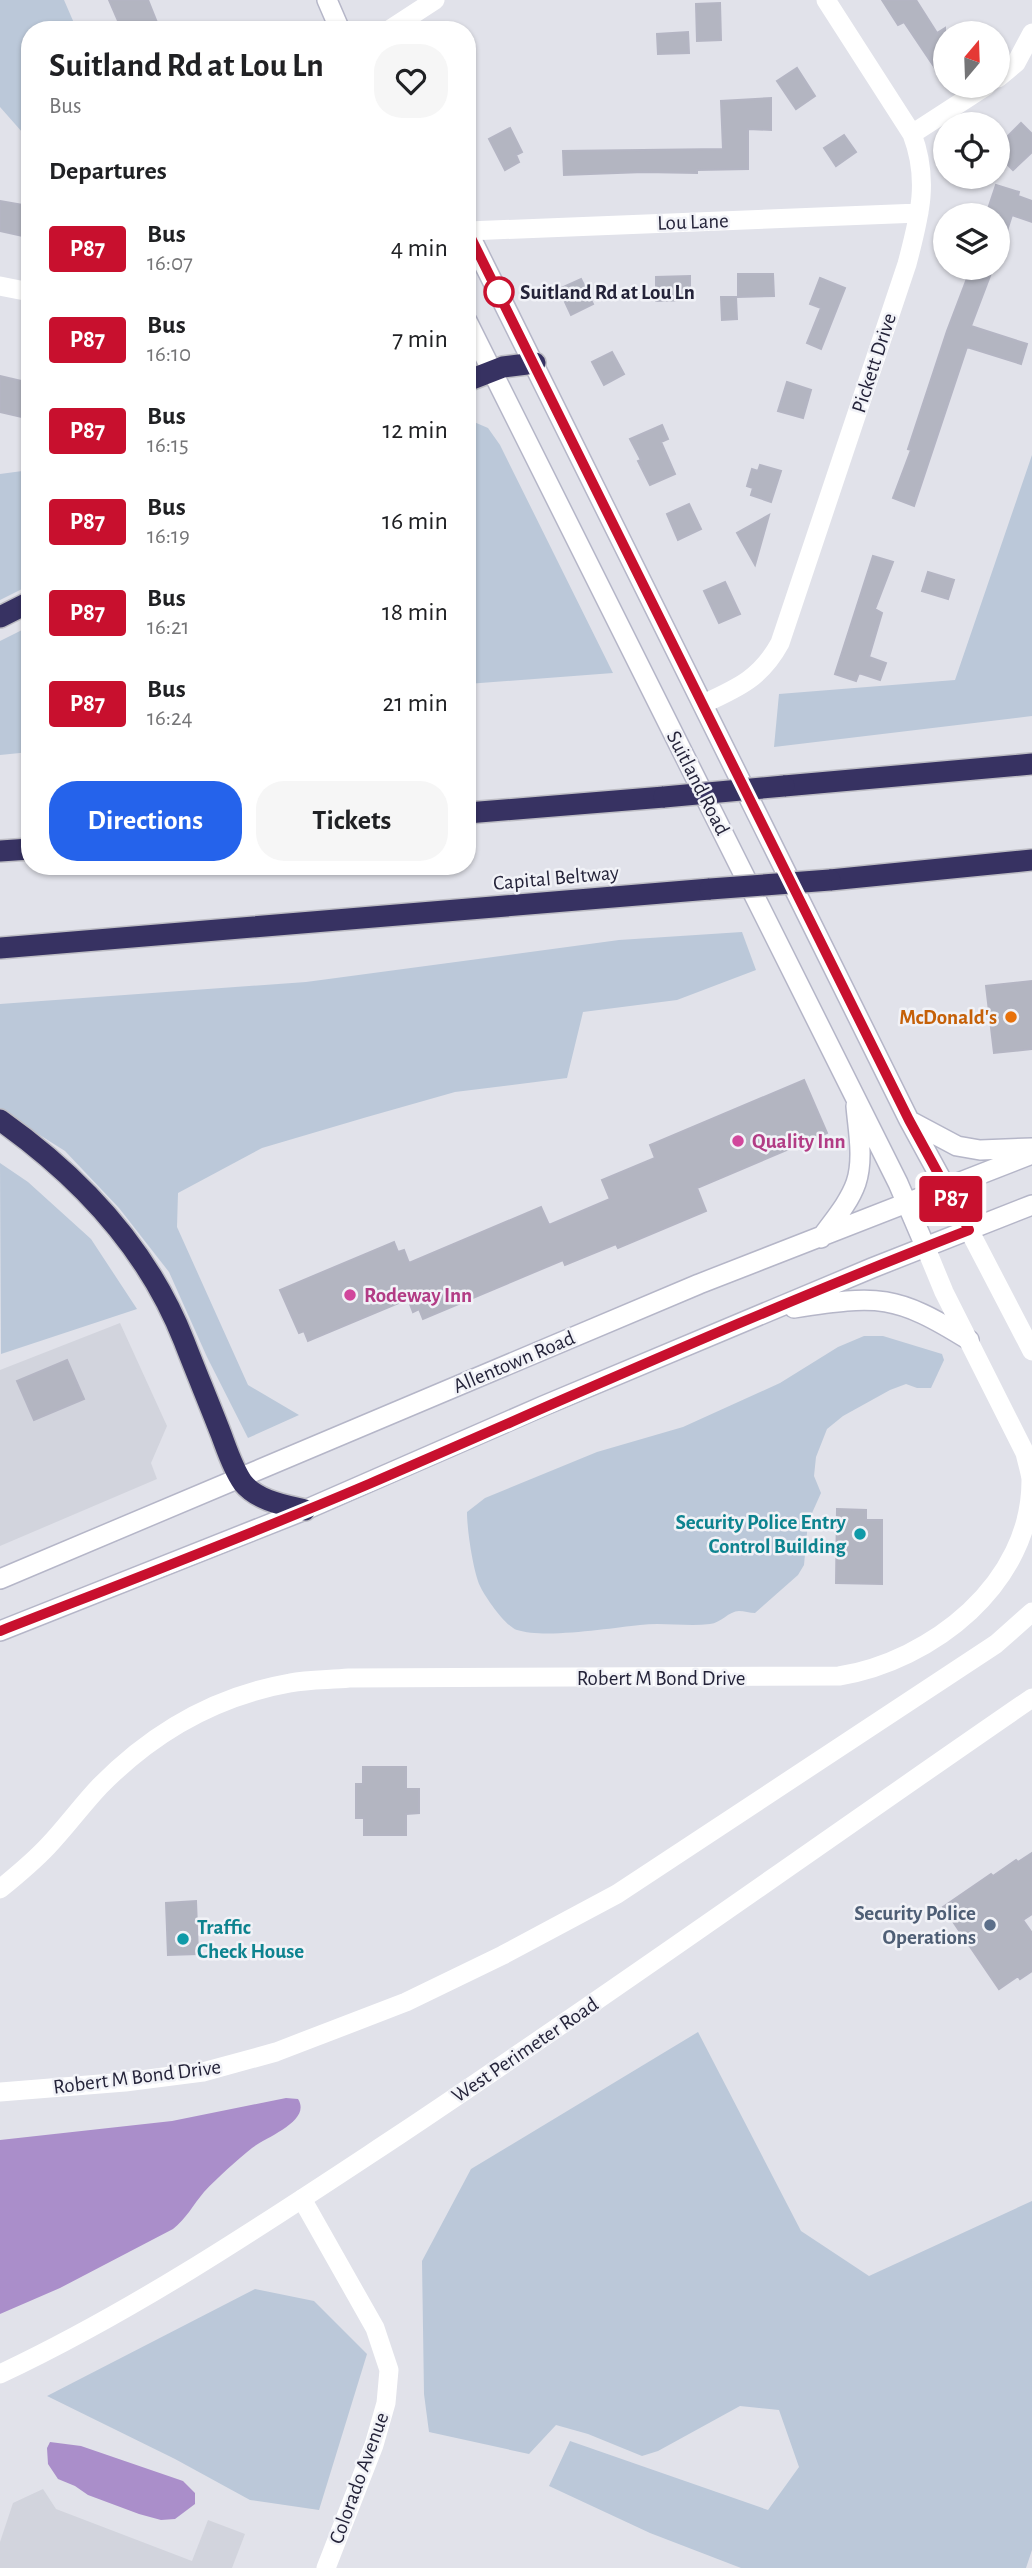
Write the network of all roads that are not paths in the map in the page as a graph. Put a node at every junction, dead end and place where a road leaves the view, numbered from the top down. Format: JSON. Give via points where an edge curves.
{"nodes":[{"id":1,"x":327,"y":0,"type":"edge"},
{"id":2,"x":435,"y":0,"type":"edge"},
{"id":3,"x":826,"y":0,"type":"edge"},
{"id":4,"x":336,"y":21,"type":"edge"},
{"id":5,"x":402,"y":21,"type":"edge"},
{"id":6,"x":1032,"y":33,"type":"edge"},
{"id":7,"x":1010,"y":68,"type":"edge"},
{"id":8,"x":968,"y":98,"type":"edge"},
{"id":9,"x":912,"y":134,"type":"junction"},
{"id":10,"x":919,"y":213,"type":"junction"},
{"id":11,"x":476,"y":231,"type":"edge"},
{"id":12,"x":476,"y":247,"type":"edge"},
{"id":13,"x":0,"y":286,"type":"edge"},
{"id":14,"x":21,"y":290,"type":"edge"},
{"id":15,"x":476,"y":340,"type":"edge"},
{"id":16,"x":535,"y":363,"type":"junction"},
{"id":17,"x":491,"y":371,"type":"junction"},
{"id":18,"x":476,"y":377,"type":"edge"},
{"id":19,"x":21,"y":606,"type":"edge"},
{"id":20,"x":0,"y":617,"type":"edge"},
{"id":21,"x":703,"y":704,"type":"junction"},
{"id":22,"x":1032,"y":764,"type":"edge"},
{"id":23,"x":476,"y":812,"type":"edge"},
{"id":24,"x":21,"y":850,"type":"edge"},
{"id":25,"x":0,"y":851,"type":"edge"},
{"id":26,"x":1032,"y":860,"type":"edge"},
{"id":27,"x":0,"y":948,"type":"edge"},
{"id":28,"x":856,"y":1098,"type":"junction"},
{"id":29,"x":0,"y":1119,"type":"edge"},
{"id":30,"x":909,"y":1120,"type":"junction"},
{"id":31,"x":1032,"y":1147,"type":"edge"},
{"id":32,"x":1032,"y":1154,"type":"edge"},
{"id":33,"x":945,"y":1189,"type":"junction"},
{"id":34,"x":907,"y":1204,"type":"junction"},
{"id":35,"x":1032,"y":1205,"type":"edge"},
{"id":36,"x":969,"y":1230,"type":"junction"},
{"id":37,"x":821,"y":1238,"type":"junction"},
{"id":38,"x":925,"y":1246,"type":"junction"},
{"id":39,"x":765,"y":1313,"type":"junction"},
{"id":40,"x":969,"y":1340,"type":"junction"},
{"id":41,"x":1032,"y":1350,"type":"edge"},
{"id":42,"x":239,"y":1477,"type":"junction"},
{"id":43,"x":305,"y":1510,"type":"junction"},
{"id":44,"x":0,"y":1579,"type":"edge"},
{"id":45,"x":1032,"y":1612,"type":"edge"},
{"id":46,"x":0,"y":1631,"type":"edge"},
{"id":47,"x":1032,"y":1698,"type":"edge"},
{"id":48,"x":0,"y":1889,"type":"edge"},
{"id":49,"x":0,"y":2092,"type":"edge"},
{"id":50,"x":302,"y":2199,"type":"junction"},
{"id":51,"x":0,"y":2374,"type":"edge"},
{"id":52,"x":326,"y":2568,"type":"edge"}],
"edges":[{"from":1,"to":4,"type":"street"},
{"from":2,"to":5,"type":"street"},
{"from":3,"to":9,"type":"street","name":"Pickett Drive"},
{"from":6,"to":7,"type":"street"},
{"from":8,"to":9,"type":"street"},
{"from":9,"to":10,"type":"street","name":"Pickett Drive","via":[[923,175]]},
{"from":10,"to":11,"type":"street","name":"Lou Lane"},
{"from":10,"to":21,"type":"street","name":"Pickett Drive","via":[[780,643],[755,676]]},
{"from":12,"to":16,"type":"street","name":"Suitland Road"},
{"from":13,"to":14,"type":"street"},
{"from":15,"to":17,"type":"street","name":"Suitland Road"},
{"from":16,"to":17,"type":"highway"},
{"from":16,"to":21,"type":"street","name":"Suitland Road"},
{"from":17,"to":18,"type":"highway"},
{"from":17,"to":28,"type":"street","name":"Suitland Road"},
{"from":19,"to":20,"type":"highway"},
{"from":21,"to":30,"type":"street","name":"Suitland Road"},
{"from":22,"to":23,"type":"highway","bridge":true},
{"from":24,"to":25,"type":"highway"},
{"from":26,"to":27,"type":"highway","name":"Capital Beltway","bridge":true},
{"from":28,"to":34,"type":"street","name":"Suitland Road"},
{"from":28,"to":37,"type":"street","via":[[858,1175],[852,1193]]},
{"from":29,"to":42,"type":"highway","via":[[72,1178],[103,1210],[138,1258],[181,1334]]},
{"from":30,"to":31,"type":"street","via":[[957,1146],[980,1150]]},
{"from":30,"to":33,"type":"street","name":"Suitland Road"},
{"from":32,"to":33,"type":"street","name":"Allentown Road"},
{"from":33,"to":34,"type":"street","name":"Allentown Road"},
{"from":33,"to":36,"type":"street","name":"Suitland Road"},
{"from":34,"to":37,"type":"street","name":"Allentown Road"},
{"from":34,"to":38,"type":"street","name":"Suitland Road"},
{"from":35,"to":36,"type":"street"},
{"from":36,"to":38,"type":"street"},
{"from":36,"to":41,"type":"street"},
{"from":37,"to":42,"type":"street","name":"Allentown Road","via":[[699,1284]]},
{"from":38,"to":39,"type":"street"},
{"from":38,"to":40,"type":"street","name":"Robert M Bond Drive"},
{"from":39,"to":40,"type":"street","via":[[853,1300],[887,1301],[926,1315]]},
{"from":39,"to":43,"type":"street"},
{"from":40,"to":48,"type":"street","name":"Robert M Bond Drive","via":[[1025,1453],[1031,1509],[1017,1559],[987,1599],[967,1618],[901,1659],[839,1676],[349,1678],[261,1689],[223,1700],[140,1749],[98,1788],[48,1846]]},
{"from":42,"to":43,"type":"highway","via":[[255,1493]]},
{"from":42,"to":44,"type":"street","name":"Allentown Road"},
{"from":43,"to":46,"type":"street"},
{"from":45,"to":49,"type":"street","name":"Robert M Bond Drive","via":[[996,1644],[617,1894],[407,2002],[276,2052],[203,2071]]},
{"from":47,"to":50,"type":"street","name":"West Perimeter Road","via":[[524,2052]]},
{"from":50,"to":51,"type":"street","name":"West Perimeter Road","via":[[170,2282]]},
{"from":50,"to":52,"type":"street","name":"Colorado Avenue","via":[[375,2328],[389,2370],[386,2403],[374,2445]]}]}
